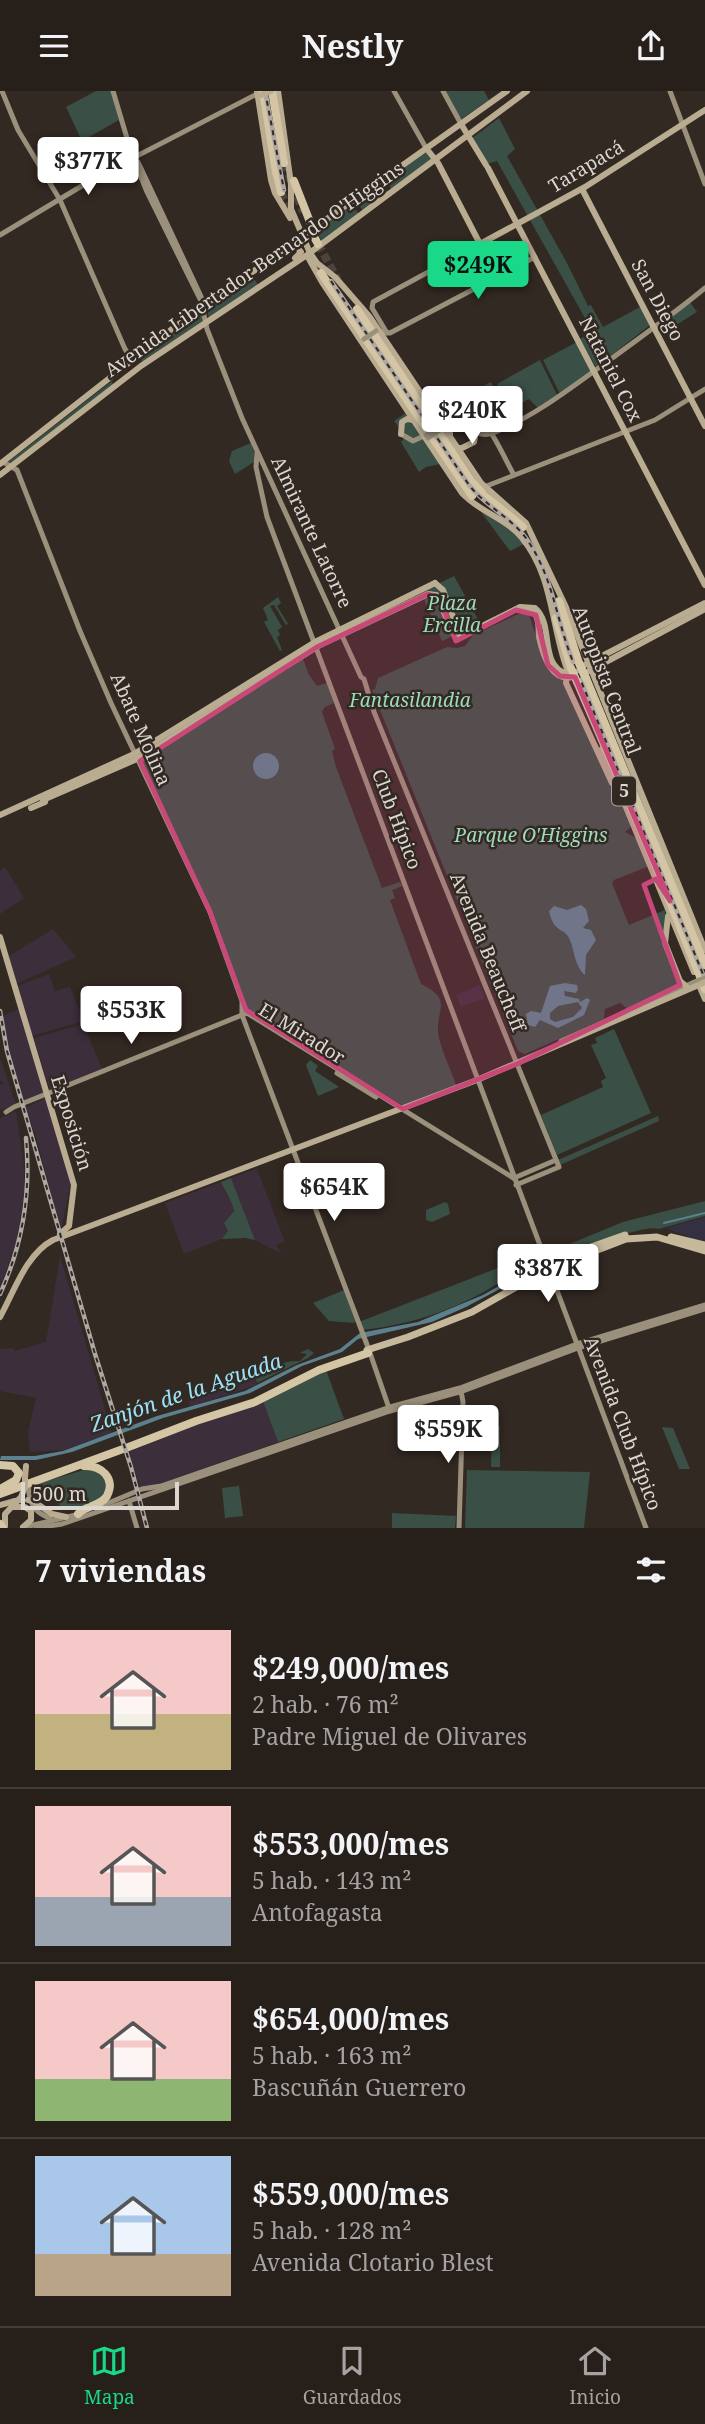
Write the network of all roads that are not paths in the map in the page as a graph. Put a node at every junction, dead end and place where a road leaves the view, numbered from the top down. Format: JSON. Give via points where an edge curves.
{"nodes":[{"id":1,"x":113,"y":91,"type":"edge"},
{"id":2,"x":275,"y":91,"type":"edge"},
{"id":3,"x":394,"y":91,"type":"edge"},
{"id":4,"x":443,"y":91,"type":"edge"},
{"id":5,"x":507,"y":91,"type":"edge"},
{"id":6,"x":527,"y":91,"type":"edge"},
{"id":7,"x":670,"y":91,"type":"edge"},
{"id":8,"x":4,"y":92,"type":"edge"},
{"id":9,"x":260,"y":94,"type":"edge"},
{"id":10,"x":249,"y":99,"type":"joint"},
{"id":11,"x":705,"y":110,"type":"edge"},
{"id":12,"x":683,"y":125,"type":"junction"},
{"id":13,"x":463,"y":126,"type":"junction"},
{"id":14,"x":468,"y":137,"type":"junction"},
{"id":15,"x":265,"y":145,"type":"junction"},
{"id":16,"x":426,"y":148,"type":"junction"},
{"id":17,"x":134,"y":156,"type":"junction"},
{"id":18,"x":436,"y":160,"type":"junction"},
{"id":19,"x":286,"y":164,"type":"junction"},
{"id":20,"x":294,"y":181,"type":"joint"},
{"id":21,"x":705,"y":184,"type":"edge"},
{"id":22,"x":582,"y":189,"type":"junction"},
{"id":23,"x":61,"y":198,"type":"junction"},
{"id":24,"x":310,"y":224,"type":"junction"},
{"id":25,"x":518,"y":224,"type":"junction"},
{"id":26,"x":0,"y":235,"type":"edge"},
{"id":27,"x":301,"y":237,"type":"junction"},
{"id":28,"x":292,"y":243,"type":"junction"},
{"id":29,"x":318,"y":244,"type":"tunnel mouth"},
{"id":30,"x":480,"y":244,"type":"junction"},
{"id":31,"x":309,"y":254,"type":"junction"},
{"id":32,"x":535,"y":257,"type":"junction"},
{"id":33,"x":289,"y":267,"type":"junction"},
{"id":34,"x":321,"y":273,"type":"dead end"},
{"id":35,"x":705,"y":288,"type":"edge"},
{"id":36,"x":204,"y":306,"type":"junction"},
{"id":37,"x":357,"y":309,"type":"dead end"},
{"id":38,"x":377,"y":317,"type":"junction"},
{"id":39,"x":206,"y":324,"type":"junction"},
{"id":40,"x":654,"y":327,"type":"junction"},
{"id":41,"x":377,"y":329,"type":"junction"},
{"id":42,"x":388,"y":335,"type":"junction"},
{"id":43,"x":360,"y":339,"type":"junction"},
{"id":44,"x":159,"y":340,"type":"junction"},
{"id":45,"x":371,"y":346,"type":"junction"},
{"id":46,"x":165,"y":350,"type":"junction"},
{"id":47,"x":387,"y":353,"type":"junction"},
{"id":48,"x":135,"y":360,"type":"junction"},
{"id":49,"x":141,"y":366,"type":"junction"},
{"id":50,"x":594,"y":371,"type":"junction"},
{"id":51,"x":117,"y":374,"type":"junction"},
{"id":52,"x":117,"y":384,"type":"junction"},
{"id":53,"x":705,"y":389,"type":"edge"},
{"id":54,"x":690,"y":398,"type":"junction"},
{"id":55,"x":401,"y":401,"type":"junction"},
{"id":56,"x":415,"y":421,"type":"junction"},
{"id":57,"x":440,"y":425,"type":"junction"},
{"id":58,"x":453,"y":425,"type":"junction"},
{"id":59,"x":705,"y":426,"type":"edge"},
{"id":60,"x":471,"y":431,"type":"junction"},
{"id":61,"x":625,"y":431,"type":"junction"},
{"id":62,"x":401,"y":434,"type":"joint"},
{"id":63,"x":490,"y":434,"type":"junction"},
{"id":64,"x":426,"y":436,"type":"junction"},
{"id":65,"x":451,"y":439,"type":"junction"},
{"id":66,"x":256,"y":448,"type":"junction"},
{"id":67,"x":457,"y":448,"type":"junction"},
{"id":68,"x":437,"y":453,"type":"junction"},
{"id":69,"x":255,"y":462,"type":"joint"},
{"id":70,"x":1,"y":463,"type":"edge"},
{"id":71,"x":12,"y":466,"type":"junction"},
{"id":72,"x":472,"y":472,"type":"junction"},
{"id":73,"x":0,"y":475,"type":"edge"},
{"id":74,"x":514,"y":475,"type":"junction"},
{"id":75,"x":484,"y":487,"type":"junction"},
{"id":76,"x":516,"y":519,"type":"junction"},
{"id":77,"x":523,"y":527,"type":"dead end"},
{"id":78,"x":435,"y":583,"type":"junction"},
{"id":79,"x":705,"y":585,"type":"edge"},
{"id":80,"x":421,"y":590,"type":"junction"},
{"id":81,"x":436,"y":595,"type":"junction"},
{"id":82,"x":416,"y":601,"type":"junction"},
{"id":83,"x":559,"y":601,"type":"dead end"},
{"id":84,"x":705,"y":603,"type":"edge"},
{"id":85,"x":705,"y":609,"type":"edge"},
{"id":86,"x":556,"y":618,"type":"dead end"},
{"id":87,"x":472,"y":631,"type":"junction"},
{"id":88,"x":342,"y":632,"type":"junction"},
{"id":89,"x":316,"y":645,"type":"junction"},
{"id":90,"x":577,"y":673,"type":"junction"},
{"id":91,"x":138,"y":756,"type":"junction"},
{"id":92,"x":140,"y":767,"type":"joint"},
{"id":93,"x":54,"y":793,"type":"junction"},
{"id":94,"x":26,"y":800,"type":"dead end"},
{"id":95,"x":31,"y":808,"type":"dead end"},
{"id":96,"x":0,"y":817,"type":"edge"},
{"id":97,"x":665,"y":853,"type":"junction"},
{"id":98,"x":654,"y":876,"type":"junction"},
{"id":99,"x":674,"y":901,"type":"junction"},
{"id":100,"x":668,"y":911,"type":"junction"},
{"id":101,"x":0,"y":937,"type":"edge"},
{"id":102,"x":682,"y":946,"type":"junction"},
{"id":103,"x":705,"y":950,"type":"edge"},
{"id":104,"x":668,"y":952,"type":"junction"},
{"id":105,"x":705,"y":965,"type":"edge"},
{"id":106,"x":680,"y":981,"type":"junction"},
{"id":107,"x":702,"y":983,"type":"edge"},
{"id":108,"x":687,"y":986,"type":"junction"},
{"id":109,"x":678,"y":989,"type":"junction"},
{"id":110,"x":705,"y":999,"type":"edge"},
{"id":111,"x":242,"y":1001,"type":"junction"},
{"id":112,"x":250,"y":1014,"type":"junction"},
{"id":113,"x":242,"y":1015,"type":"junction"},
{"id":114,"x":512,"y":1052,"type":"junction"},
{"id":115,"x":525,"y":1056,"type":"junction"},
{"id":116,"x":316,"y":1058,"type":"junction"},
{"id":117,"x":517,"y":1064,"type":"junction"},
{"id":118,"x":477,"y":1080,"type":"junction"},
{"id":119,"x":47,"y":1095,"type":"junction"},
{"id":120,"x":404,"y":1110,"type":"junction"},
{"id":121,"x":3,"y":1113,"type":"edge"},
{"id":122,"x":294,"y":1151,"type":"junction"},
{"id":123,"x":468,"y":1152,"type":"junction"},
{"id":124,"x":556,"y":1160,"type":"junction"},
{"id":125,"x":516,"y":1179,"type":"junction"},
{"id":126,"x":70,"y":1231,"type":"junction"},
{"id":127,"x":59,"y":1236,"type":"junction"},
{"id":128,"x":705,"y":1245,"type":"edge"},
{"id":129,"x":705,"y":1251,"type":"edge"},
{"id":130,"x":547,"y":1266,"type":"junction"},
{"id":131,"x":705,"y":1307,"type":"edge"},
{"id":132,"x":0,"y":1310,"type":"edge"},
{"id":133,"x":0,"y":1317,"type":"edge"},
{"id":134,"x":577,"y":1346,"type":"junction"},
{"id":135,"x":369,"y":1352,"type":"junction"},
{"id":136,"x":460,"y":1390,"type":"junction"},
{"id":137,"x":390,"y":1409,"type":"junction"},
{"id":138,"x":124,"y":1447,"type":"junction"},
{"id":139,"x":0,"y":1465,"type":"edge"},
{"id":140,"x":26,"y":1466,"type":"dead end"},
{"id":141,"x":74,"y":1468,"type":"junction"},
{"id":142,"x":188,"y":1476,"type":"junction"},
{"id":143,"x":184,"y":1482,"type":"junction"},
{"id":144,"x":161,"y":1486,"type":"junction"},
{"id":145,"x":27,"y":1487,"type":"junction"},
{"id":146,"x":0,"y":1491,"type":"edge"},
{"id":147,"x":130,"y":1501,"type":"junction"},
{"id":148,"x":22,"y":1502,"type":"junction"},
{"id":149,"x":0,"y":1505,"type":"edge"},
{"id":150,"x":96,"y":1508,"type":"junction"},
{"id":151,"x":78,"y":1514,"type":"junction"},
{"id":152,"x":0,"y":1518,"type":"edge"},
{"id":153,"x":53,"y":1519,"type":"junction"},
{"id":154,"x":64,"y":1520,"type":"junction"},
{"id":155,"x":4,"y":1526,"type":"edge"},
{"id":156,"x":22,"y":1528,"type":"edge"},
{"id":157,"x":36,"y":1528,"type":"edge"},
{"id":158,"x":49,"y":1528,"type":"edge"},
{"id":159,"x":137,"y":1528,"type":"edge"},
{"id":160,"x":458,"y":1528,"type":"edge"},
{"id":161,"x":646,"y":1528,"type":"edge"}],
"edges":[{"from":1,"to":17,"type":"main road","name":"Almirante Latorre"},
{"from":2,"to":9,"type":"main road","bridge":true},
{"from":2,"to":19,"type":"highway"},
{"from":3,"to":16,"type":"main road"},
{"from":4,"to":13,"type":"main road"},
{"from":5,"to":13,"type":"main road","name":"Avenida Libertador Bernardo O'Higgins"},
{"from":6,"to":14,"type":"main road","name":"Avenida Libertador Bernardo O'Higgins"},
{"from":7,"to":12,"type":"main road"},
{"from":8,"to":23,"type":"main road"},
{"from":9,"to":10,"type":"main road"},
{"from":9,"to":15,"type":"main road"},
{"from":9,"to":15,"type":"highway","via":[[280,192]]},
{"from":10,"to":17,"type":"main road"},
{"from":11,"to":12,"type":"main road","name":"Tarapacá"},
{"from":12,"to":21,"type":"main road"},
{"from":12,"to":22,"type":"main road","name":"Tarapacá"},
{"from":13,"to":14,"type":"main road","name":"Nataniel Cox"},
{"from":13,"to":16,"type":"main road","name":"Avenida Libertador Bernardo O'Higgins"},
{"from":14,"to":18,"type":"main road","name":"Avenida Libertador Bernardo O'Higgins"},
{"from":14,"to":25,"type":"main road","name":"Nataniel Cox"},
{"from":15,"to":27,"type":"main road","via":[[273,189]]},
{"from":16,"to":18,"type":"main road"},
{"from":16,"to":24,"type":"main road","name":"Avenida Libertador Bernardo O'Higgins"},
{"from":17,"to":23,"type":"main road"},
{"from":17,"to":36,"type":"main road","name":"Almirante Latorre","via":[[147,194]]},
{"from":18,"to":30,"type":"main road"},
{"from":18,"to":31,"type":"main road","name":"Avenida Libertador Bernardo O'Higgins"},
{"from":19,"to":20,"type":"main road"},
{"from":19,"to":27,"type":"main road","via":[[291,209]]},
{"from":20,"to":24,"type":"highway"},
{"from":22,"to":25,"type":"main road","name":"Tarapacá"},
{"from":22,"to":40,"type":"main road","name":"San Diego"},
{"from":23,"to":26,"type":"main road"},
{"from":23,"to":48,"type":"main road"},
{"from":24,"to":27,"type":"main road","name":"Avenida Libertador Bernardo O'Higgins"},
{"from":24,"to":29,"type":"highway"},
{"from":25,"to":30,"type":"main road","name":"Tarapacá"},
{"from":25,"to":32,"type":"main road","name":"Nataniel Cox"},
{"from":27,"to":28,"type":"main road","name":"Avenida Libertador Bernardo O'Higgins"},
{"from":27,"to":31,"type":"main road"},
{"from":28,"to":33,"type":"main road","via":[[301,253]]},
{"from":28,"to":36,"type":"main road","name":"Avenida Libertador Bernardo O'Higgins"},
{"from":30,"to":38,"type":"main road","via":[[372,304]]},
{"from":31,"to":33,"type":"main road","name":"Avenida Libertador Bernardo O'Higgins"},
{"from":31,"to":41,"type":"main road","via":[[335,277]]},
{"from":31,"to":43,"type":"main road"},
{"from":32,"to":42,"type":"main road"},
{"from":32,"to":50,"type":"main road","name":"Nataniel Cox"},
{"from":33,"to":39,"type":"main road","name":"Avenida Libertador Bernardo O'Higgins"},
{"from":34,"to":45,"type":"highway"},
{"from":35,"to":40,"type":"main road"},
{"from":36,"to":39,"type":"main road","name":"Almirante Latorre"},
{"from":36,"to":44,"type":"main road","name":"Avenida Libertador Bernardo O'Higgins"},
{"from":37,"to":47,"type":"highway"},
{"from":38,"to":41,"type":"main road"},
{"from":38,"to":42,"type":"main road"},
{"from":39,"to":46,"type":"main road","name":"Avenida Libertador Bernardo O'Higgins"},
{"from":39,"to":66,"type":"main road","name":"Almirante Latorre"},
{"from":40,"to":50,"type":"main road"},
{"from":40,"to":54,"type":"main road","name":"San Diego"},
{"from":41,"to":42,"type":"main road"},
{"from":41,"to":43,"type":"main road","bridge":true},
{"from":42,"to":57,"type":"main road"},
{"from":43,"to":55,"type":"main road"},
{"from":44,"to":46,"type":"main road"},
{"from":44,"to":48,"type":"main road","name":"Avenida Libertador Bernardo O'Higgins"},
{"from":45,"to":55,"type":"highway"},
{"from":45,"to":68,"type":"highway","via":[[472,496]]},
{"from":46,"to":49,"type":"main road","name":"Avenida Libertador Bernardo O'Higgins"},
{"from":47,"to":57,"type":"highway"},
{"from":47,"to":76,"type":"highway","via":[[472,482]]},
{"from":48,"to":49,"type":"main road"},
{"from":48,"to":51,"type":"main road","name":"Avenida Libertador Bernardo O'Higgins"},
{"from":49,"to":52,"type":"main road","name":"Avenida Libertador Bernardo O'Higgins"},
{"from":50,"to":61,"type":"main road","name":"Nataniel Cox"},
{"from":50,"to":63,"type":"main road","via":[[541,409]]},
{"from":51,"to":52,"type":"main road"},
{"from":51,"to":70,"type":"main road","name":"Avenida Libertador Bernardo O'Higgins"},
{"from":52,"to":71,"type":"main road","name":"Avenida Libertador Bernardo O'Higgins"},
{"from":53,"to":54,"type":"main road"},
{"from":54,"to":59,"type":"main road","name":"San Diego"},
{"from":54,"to":61,"type":"main road","via":[[655,420]]},
{"from":55,"to":56,"type":"main road"},
{"from":56,"to":62,"type":"main road","via":[[403,421]]},
{"from":56,"to":64,"type":"main road"},
{"from":57,"to":58,"type":"main road"},
{"from":57,"to":63,"type":"main road","via":[[460,418],[485,425]]},
{"from":57,"to":64,"type":"main road","bridge":true},
{"from":57,"to":65,"type":"main road"},
{"from":58,"to":60,"type":"main road"},
{"from":58,"to":65,"type":"main road"},
{"from":60,"to":63,"type":"main road"},
{"from":60,"to":67,"type":"main road","via":[[474,442]]},
{"from":61,"to":74,"type":"main road"},
{"from":61,"to":79,"type":"main road","name":"Nataniel Cox"},
{"from":62,"to":64,"type":"main road","via":[[413,441]]},
{"from":63,"to":74,"type":"main road"},
{"from":64,"to":68,"type":"main road"},
{"from":65,"to":67,"type":"main road"},
{"from":66,"to":69,"type":"main road","name":"Almirante Latorre"},
{"from":66,"to":88,"type":"main road","name":"Almirante Latorre"},
{"from":67,"to":72,"type":"main road"},
{"from":68,"to":90,"type":"main road","via":[[464,495],[512,527],[528,545],[545,581],[553,622]]},
{"from":69,"to":89,"type":"main road","name":"Club Hípico","via":[[267,517]]},
{"from":70,"to":71,"type":"main road"},
{"from":71,"to":73,"type":"main road","name":"Avenida Libertador Bernardo O'Higgins"},
{"from":71,"to":91,"type":"main road","name":"Abate Molina","via":[[122,734]]},
{"from":72,"to":75,"type":"main road"},
{"from":72,"to":76,"type":"highway"},
{"from":74,"to":75,"type":"main road"},
{"from":75,"to":90,"type":"main road","via":[[521,517],[533,538],[563,599]]},
{"from":76,"to":77,"type":"highway"},
{"from":78,"to":80,"type":"main road"},
{"from":78,"to":81,"type":"main road"},
{"from":78,"to":87,"type":"main road","via":[[443,590],[457,627]]},
{"from":80,"to":82,"type":"main road"},
{"from":80,"to":88,"type":"main road"},
{"from":81,"to":82,"type":"main road"},
{"from":81,"to":87,"type":"main road","via":[[456,639]]},
{"from":82,"to":88,"type":"main road"},
{"from":83,"to":90,"type":"highway","name":"Autopista Central","number":"5"},
{"from":84,"to":90,"type":"main road"},
{"from":85,"to":90,"type":"main road"},
{"from":86,"to":90,"type":"highway","name":"Autopista Central","number":"5"},
{"from":87,"to":90,"type":"main road","via":[[530,606],[541,614],[554,664],[559,671]]},
{"from":88,"to":89,"type":"main road"},
{"from":88,"to":114,"type":"main road","name":"Avenida Beaucheff"},
{"from":89,"to":91,"type":"main road"},
{"from":89,"to":118,"type":"main road","name":"Club Hípico"},
{"from":90,"to":97,"type":"main road"},
{"from":90,"to":98,"type":"main road"},
{"from":90,"to":99,"type":"highway","name":"Autopista Central","number":"5"},
{"from":91,"to":92,"type":"main road"},
{"from":91,"to":93,"type":"main road"},
{"from":92,"to":111,"type":"main road","name":"Abate Molina","via":[[210,912]]},
{"from":93,"to":94,"type":"main road"},
{"from":93,"to":95,"type":"main road"},
{"from":93,"to":96,"type":"main road"},
{"from":97,"to":99,"type":"highway"},
{"from":97,"to":103,"type":"main road"},
{"from":98,"to":99,"type":"highway"},
{"from":98,"to":100,"type":"main road"},
{"from":99,"to":105,"type":"highway","name":"Autopista Central","number":"5"},
{"from":99,"to":107,"type":"highway","name":"Autopista Central","number":"5"},
{"from":100,"to":102,"type":"main road"},
{"from":100,"to":104,"type":"main road"},
{"from":101,"to":119,"type":"main road","name":"Exposición"},
{"from":102,"to":104,"type":"main road","via":[[672,943]]},
{"from":102,"to":107,"type":"main road"},
{"from":104,"to":106,"type":"main road"},
{"from":106,"to":108,"type":"main road"},
{"from":106,"to":109,"type":"main road"},
{"from":107,"to":108,"type":"main road"},
{"from":107,"to":110,"type":"main road"},
{"from":107,"to":117,"type":"main road"},
{"from":108,"to":109,"type":"main road"},
{"from":109,"to":115,"type":"main road"},
{"from":111,"to":112,"type":"main road"},
{"from":111,"to":113,"type":"main road","name":"Abate Molina"},
{"from":112,"to":113,"type":"main road","name":"El Mirador"},
{"from":112,"to":116,"type":"main road","name":"El Mirador"},
{"from":113,"to":116,"type":"main road","name":"El Mirador"},
{"from":113,"to":119,"type":"main road"},
{"from":113,"to":122,"type":"main road"},
{"from":114,"to":115,"type":"main road"},
{"from":114,"to":117,"type":"main road","name":"Avenida Beaucheff"},
{"from":115,"to":117,"type":"main road"},
{"from":116,"to":120,"type":"main road","name":"El Mirador"},
{"from":117,"to":118,"type":"main road"},
{"from":117,"to":124,"type":"main road","name":"Avenida Beaucheff"},
{"from":118,"to":120,"type":"main road"},
{"from":118,"to":125,"type":"main road","name":"Club Hípico"},
{"from":119,"to":121,"type":"main road"},
{"from":119,"to":126,"type":"main road","name":"Exposición","via":[[74,1188]]},
{"from":120,"to":122,"type":"main road"},
{"from":120,"to":123,"type":"main road","name":"El Mirador"},
{"from":122,"to":126,"type":"main road"},
{"from":122,"to":135,"type":"main road"},
{"from":123,"to":125,"type":"main road","name":"El Mirador"},
{"from":123,"to":125,"type":"main road","name":"El Mirador"},
{"from":124,"to":125,"type":"main road"},
{"from":124,"to":125,"type":"main road","name":"Avenida Beaucheff","via":[[559,1167]]},
{"from":125,"to":130,"type":"main road","name":"Avenida Club Hípico"},
{"from":126,"to":127,"type":"main road"},
{"from":127,"to":132,"type":"main road","via":[[45,1240],[30,1255]]},
{"from":127,"to":133,"type":"main road","via":[[32,1261]]},
{"from":128,"to":130,"type":"highway","via":[[633,1233]]},
{"from":129,"to":130,"type":"highway","via":[[640,1237]]},
{"from":130,"to":134,"type":"main road","name":"Avenida Club Hípico"},
{"from":130,"to":135,"type":"highway","via":[[472,1312]]},
{"from":131,"to":134,"type":"main road"},
{"from":134,"to":136,"type":"main road"},
{"from":134,"to":161,"type":"main road","name":"Avenida Club Hípico"},
{"from":135,"to":137,"type":"main road"},
{"from":135,"to":138,"type":"highway","via":[[314,1368],[259,1396],[181,1421]]},
{"from":136,"to":137,"type":"main road"},
{"from":136,"to":160,"type":"main road"},
{"from":137,"to":142,"type":"main road"},
{"from":137,"to":143,"type":"main road"},
{"from":138,"to":141,"type":"highway"},
{"from":138,"to":146,"type":"highway"},
{"from":139,"to":146,"type":"highway","via":[[13,1466],[19,1473]]},
{"from":140,"to":145,"type":"main road","bridge":true},
{"from":141,"to":146,"type":"highway"},
{"from":141,"to":151,"type":"highway","via":[[99,1468],[110,1486],[103,1500]]},
{"from":142,"to":143,"type":"main road"},
{"from":142,"to":144,"type":"main road"},
{"from":143,"to":147,"type":"main road"},
{"from":144,"to":147,"type":"main road"},
{"from":144,"to":150,"type":"main road"},
{"from":145,"to":148,"type":"main road"},
{"from":145,"to":153,"type":"main road","via":[[33,1506]]},
{"from":147,"to":150,"type":"main road"},
{"from":147,"to":154,"type":"main road"},
{"from":147,"to":159,"type":"main road"},
{"from":148,"to":149,"type":"main road"},
{"from":148,"to":154,"type":"main road"},
{"from":148,"to":155,"type":"main road","via":[[4,1516]]},
{"from":148,"to":156,"type":"main road","via":[[32,1520]]},
{"from":150,"to":151,"type":"main road"},
{"from":151,"to":154,"type":"main road"},
{"from":152,"to":155,"type":"main road"},
{"from":153,"to":154,"type":"main road"},
{"from":153,"to":156,"type":"main road"},
{"from":154,"to":157,"type":"main road"},
{"from":154,"to":158,"type":"main road"}]}
